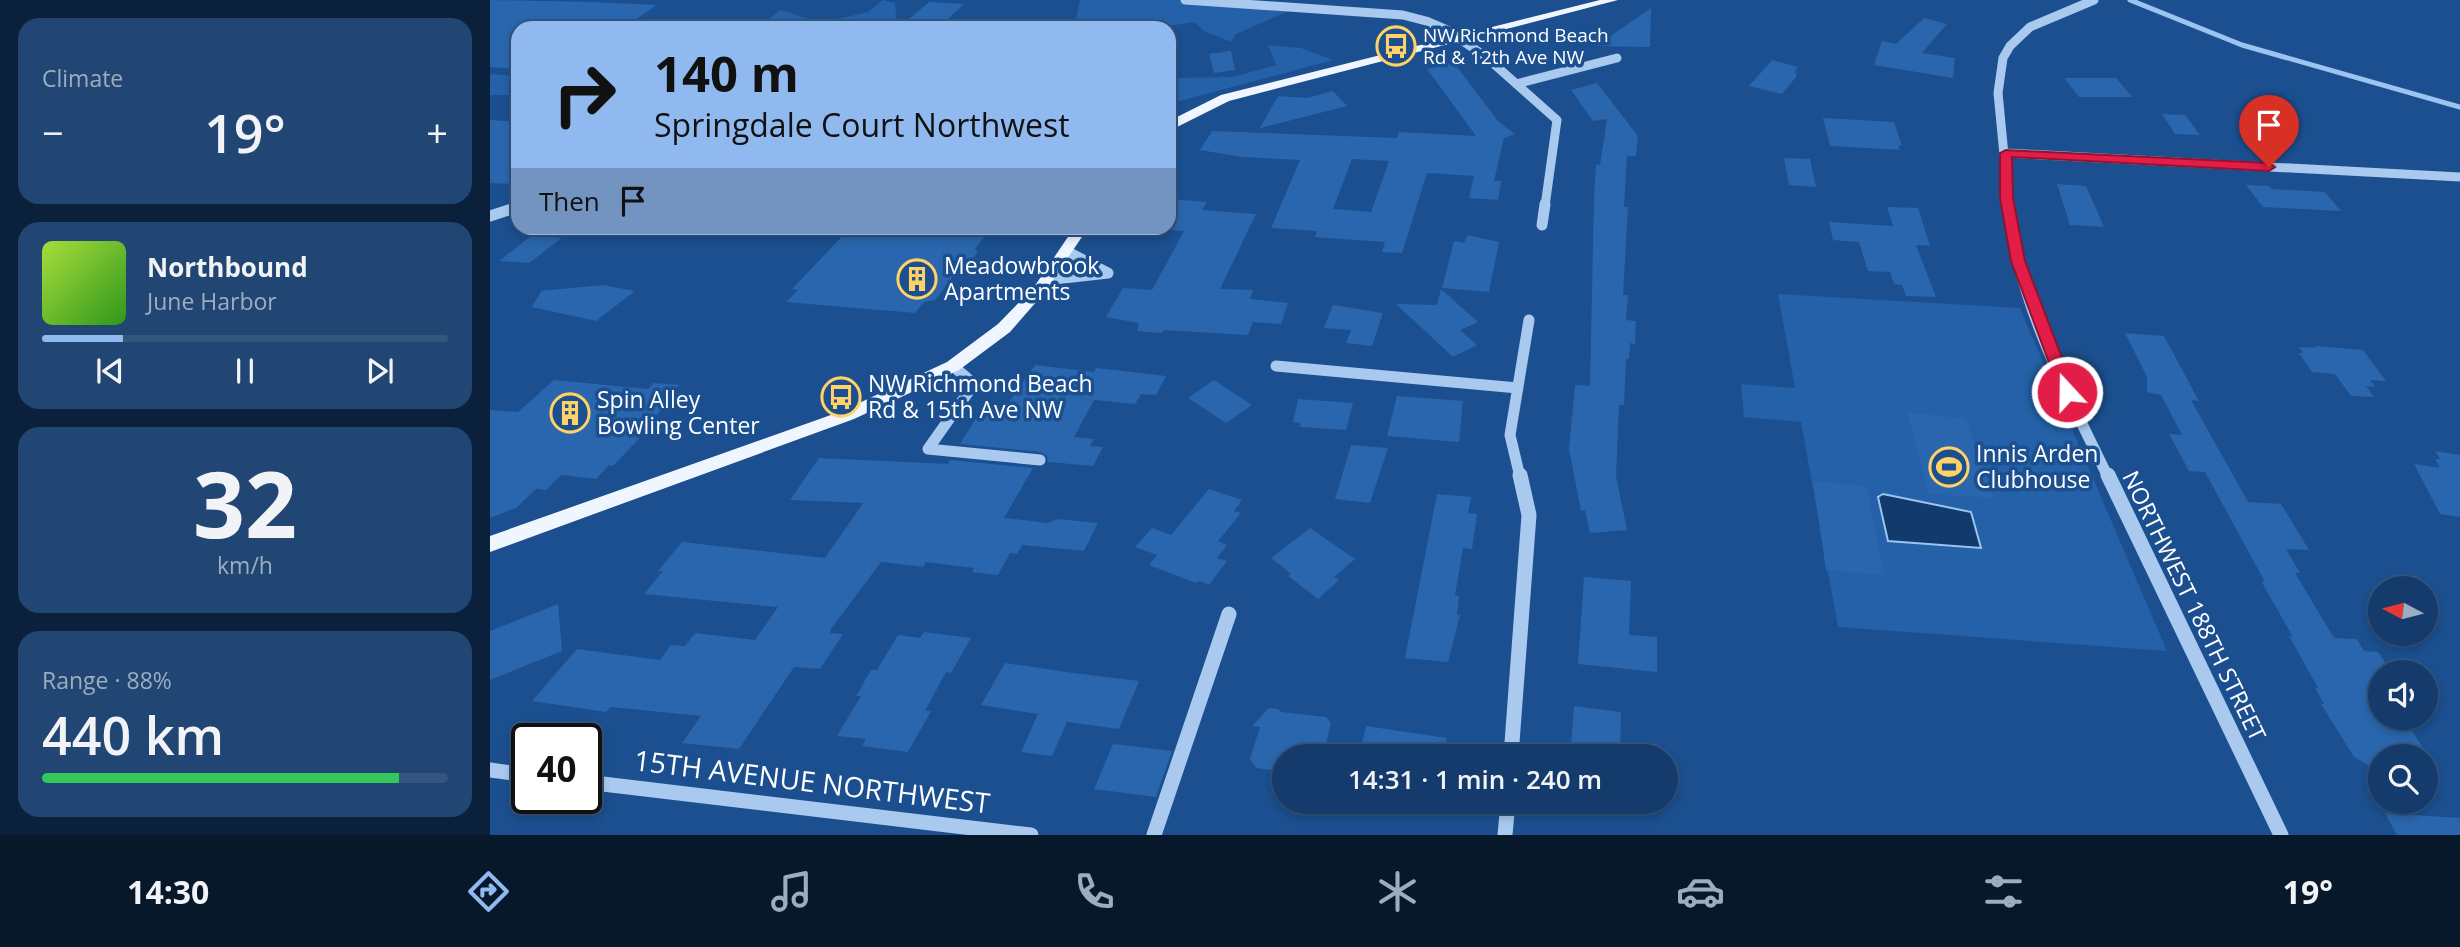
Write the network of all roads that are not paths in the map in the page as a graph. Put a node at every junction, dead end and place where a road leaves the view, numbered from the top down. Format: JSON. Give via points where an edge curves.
{"nodes":[{"id":1,"x":1185,"y":0,"type":"edge"},
{"id":2,"x":1613,"y":0,"type":"edge"},
{"id":3,"x":2094,"y":0,"type":"edge"},
{"id":4,"x":1461,"y":37,"type":"junction"},
{"id":5,"x":1617,"y":58,"type":"dead end"},
{"id":6,"x":1516,"y":84,"type":"junction"},
{"id":7,"x":1176,"y":122,"type":"edge"},
{"id":8,"x":2006,"y":153,"type":"junction"},
{"id":9,"x":2460,"y":177,"type":"edge"},
{"id":10,"x":511,"y":209,"type":"edge"},
{"id":11,"x":490,"y":216,"type":"edge"},
{"id":12,"x":1542,"y":225,"type":"dead end"},
{"id":13,"x":1077,"y":235,"type":"edge"},
{"id":14,"x":1066,"y":251,"type":"junction"},
{"id":15,"x":1046,"y":280,"type":"junction"},
{"id":16,"x":1529,"y":320,"type":"dead end"},
{"id":17,"x":953,"y":366,"type":"junction"},
{"id":18,"x":1276,"y":366,"type":"dead end"},
{"id":19,"x":1518,"y":388,"type":"junction"},
{"id":20,"x":1040,"y":460,"type":"dead end"},
{"id":21,"x":490,"y":544,"type":"edge"},
{"id":22,"x":1229,"y":614,"type":"dead end"},
{"id":23,"x":1512,"y":744,"type":"edge"},
{"id":24,"x":490,"y":771,"type":"edge"},
{"id":25,"x":511,"y":773,"type":"edge"},
{"id":26,"x":602,"y":784,"type":"edge"},
{"id":27,"x":1507,"y":814,"type":"edge"},
{"id":28,"x":1031,"y":835,"type":"edge"},
{"id":29,"x":1154,"y":835,"type":"edge"},
{"id":30,"x":1505,"y":835,"type":"edge"},
{"id":31,"x":2281,"y":835,"type":"edge"}],
"edges":[{"from":1,"to":4,"type":"street","via":[[1404,15],[1427,19]]},
{"from":2,"to":4,"type":"main road"},
{"from":3,"to":8,"type":"street","name":"NORTHWEST 188TH STREET","via":[[2051,16],[2012,42],[2000,74]]},
{"from":4,"to":6,"type":"street"},
{"from":4,"to":7,"type":"main road","via":[[1225,98]]},
{"from":5,"to":6,"type":"street"},
{"from":6,"to":12,"type":"street","via":[[1557,120]]},
{"from":8,"to":9,"type":"street"},
{"from":8,"to":31,"type":"street","name":"NORTHWEST 188TH STREET","via":[[2006,198],[2018,261],[2067,392]]},
{"from":10,"to":11,"type":"street"},
{"from":13,"to":14,"type":"main road"},
{"from":14,"to":15,"type":"main road"},
{"from":14,"to":15,"type":"street","via":[[1108,273]]},
{"from":15,"to":17,"type":"main road","via":[[1004,328]]},
{"from":16,"to":19,"type":"street"},
{"from":17,"to":20,"type":"street","via":[[974,383],[928,449]]},
{"from":17,"to":21,"type":"main road","via":[[848,415]]},
{"from":18,"to":19,"type":"street"},
{"from":19,"to":23,"type":"street","via":[[1510,435],[1529,515]]},
{"from":22,"to":29,"type":"street"},
{"from":24,"to":25,"type":"street"},
{"from":26,"to":28,"type":"street","name":"15TH AVENUE NORTHWEST"},
{"from":27,"to":30,"type":"street"}]}
